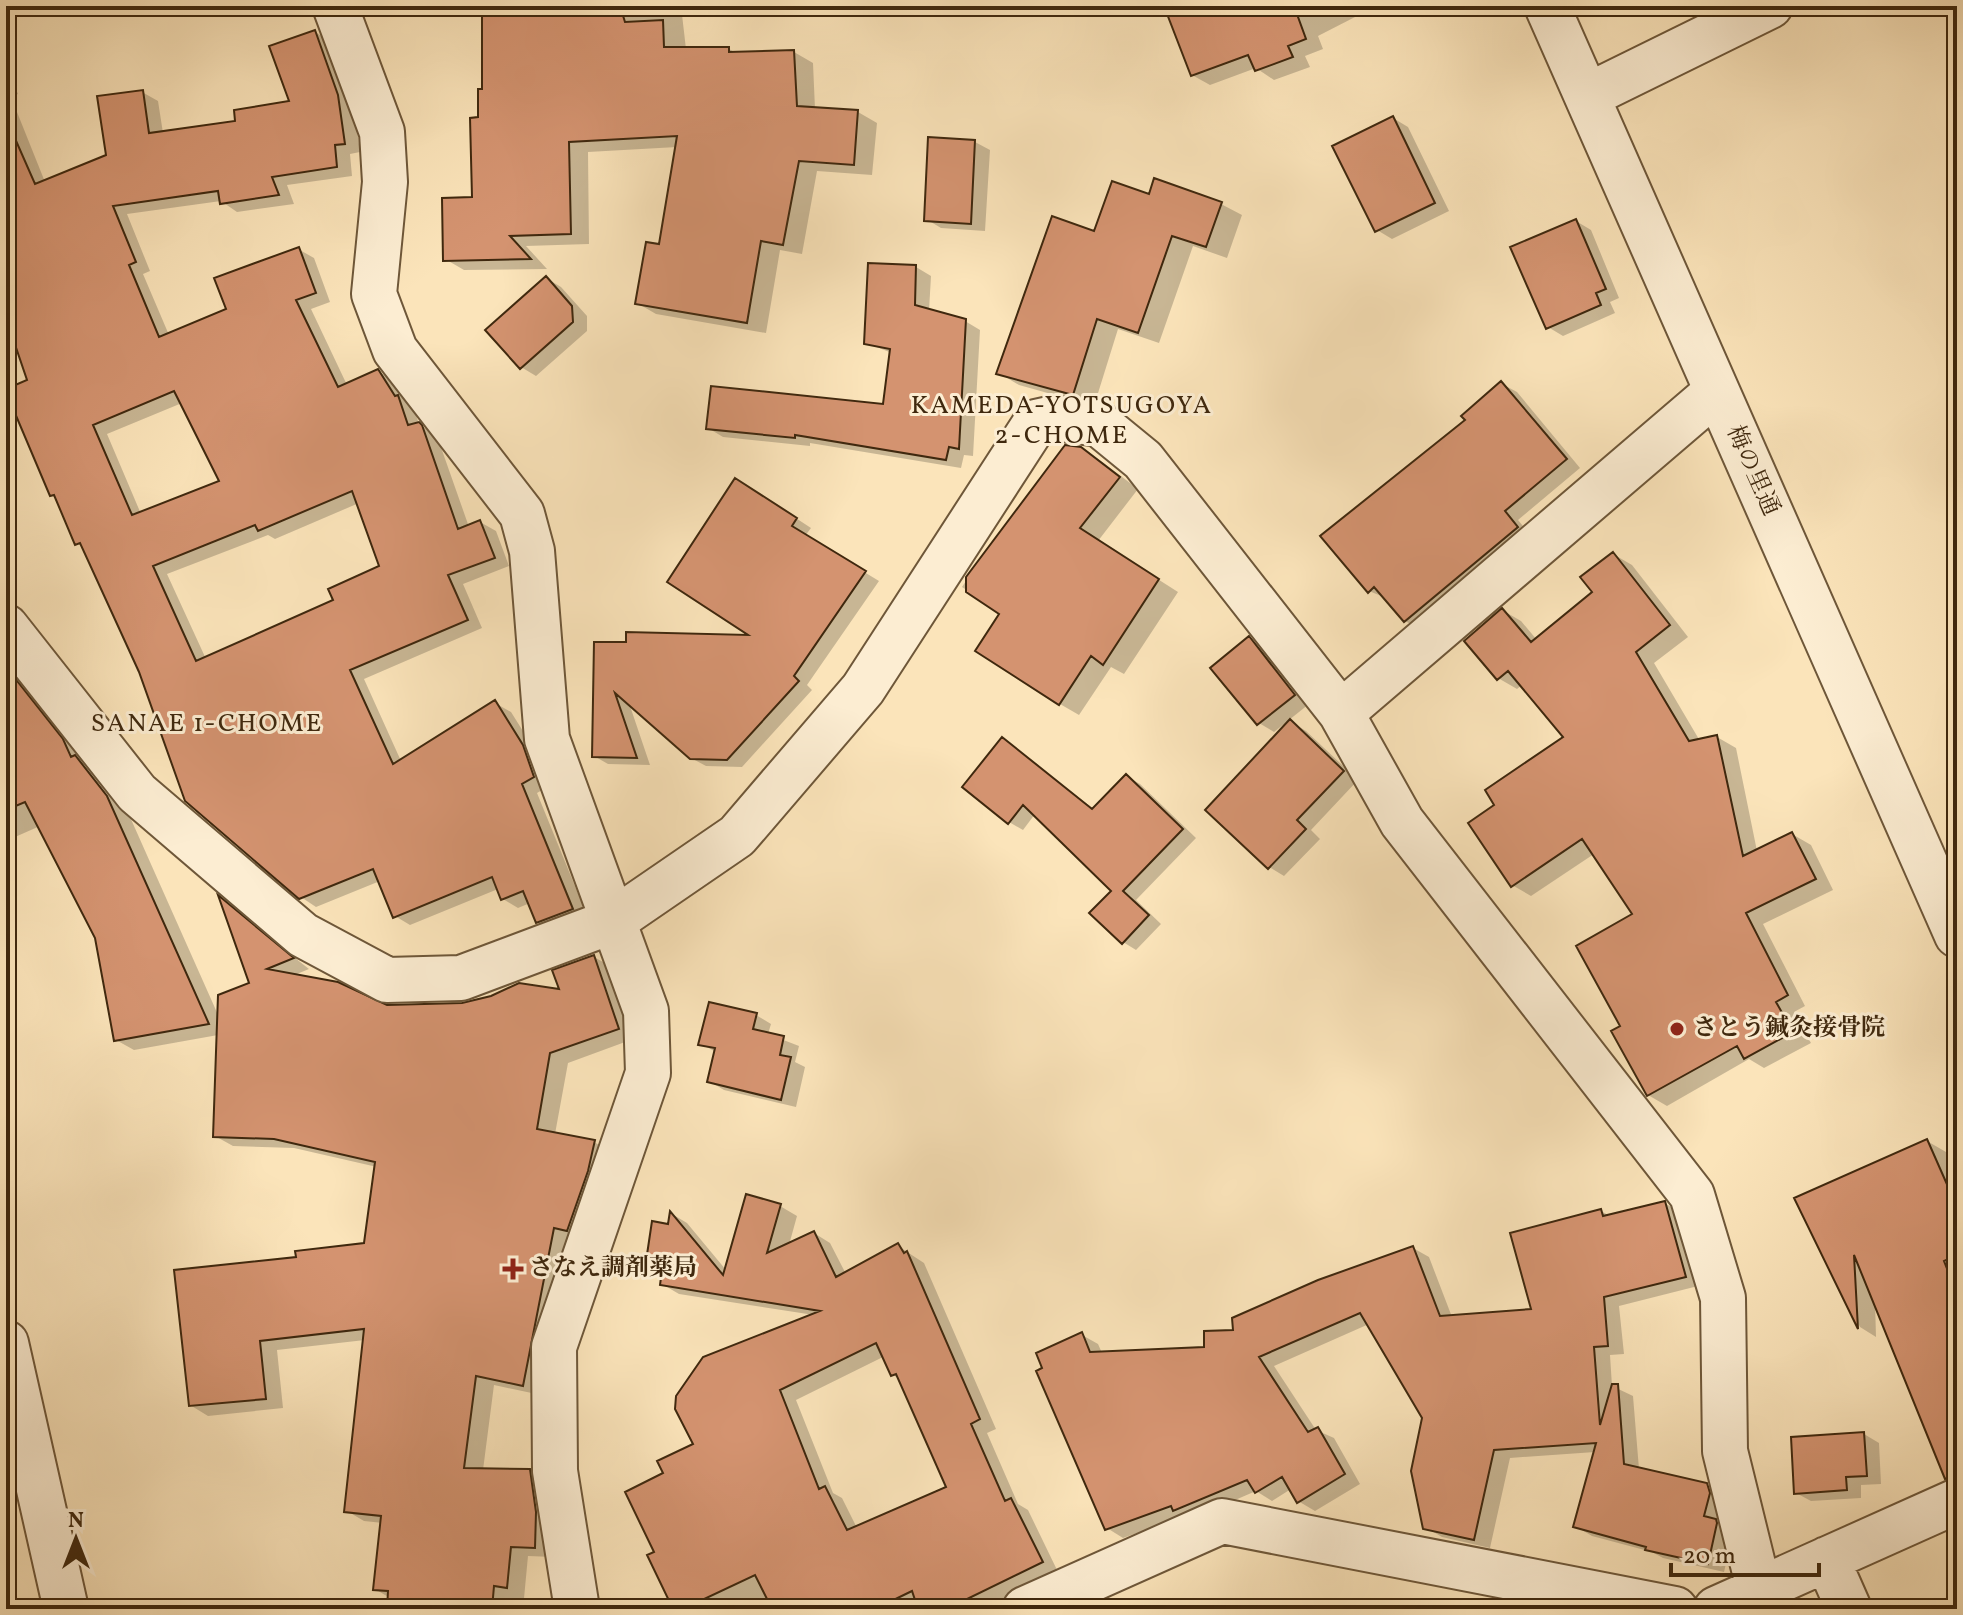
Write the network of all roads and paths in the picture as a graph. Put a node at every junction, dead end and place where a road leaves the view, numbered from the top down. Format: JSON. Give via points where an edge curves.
{"nodes":[{"id":1,"x":335,"y":6,"type":"edge"},
{"id":2,"x":1547,"y":6,"type":"edge"},
{"id":3,"x":1770,"y":6,"type":"edge"},
{"id":4,"x":1587,"y":96,"type":"junction"},
{"id":5,"x":1717,"y":391,"type":"junction"},
{"id":6,"x":6,"y":627,"type":"edge"},
{"id":7,"x":1341,"y":713,"type":"junction"},
{"id":8,"x":613,"y":921,"type":"junction"},
{"id":9,"x":1957,"y":935,"type":"edge"},
{"id":10,"x":6,"y":1343,"type":"edge"},
{"id":11,"x":1957,"y":1501,"type":"edge"},
{"id":12,"x":1827,"y":1559,"type":"junction"},
{"id":13,"x":1759,"y":1589,"type":"junction"},
{"id":14,"x":1032,"y":1608,"type":"edge"},
{"id":15,"x":66,"y":1609,"type":"edge"},
{"id":16,"x":577,"y":1609,"type":"edge"},
{"id":17,"x":1675,"y":1609,"type":"edge"},
{"id":18,"x":1716,"y":1609,"type":"edge"},
{"id":19,"x":1849,"y":1609,"type":"edge"}],
"edges":[{"from":1,"to":8,"type":"street","via":[[382,132],[385,182],[374,294],[395,350],[522,514],[532,551],[547,739]]},
{"from":2,"to":4,"type":"street","name":"梅の里通"},
{"from":3,"to":4,"type":"street"},
{"from":4,"to":5,"type":"street","name":"梅の里通"},
{"from":5,"to":7,"type":"street"},
{"from":5,"to":9,"type":"street","name":"梅の里通"},
{"from":6,"to":8,"type":"street","via":[[137,793],[303,935],[387,980],[461,978]]},
{"from":7,"to":8,"type":"street","via":[[1143,460],[1099,424],[1054,418],[1036,422],[863,689],[737,836]]},
{"from":7,"to":13,"type":"street","via":[[1402,822],[1692,1195],[1723,1298],[1725,1451]]},
{"from":8,"to":16,"type":"street","via":[[646,1011],[648,1073],[554,1347],[555,1471]]},
{"from":10,"to":15,"type":"street"},
{"from":11,"to":12,"type":"street"},
{"from":12,"to":13,"type":"street"},
{"from":12,"to":19,"type":"street"},
{"from":13,"to":18,"type":"street"},
{"from":14,"to":17,"type":"street","via":[[1222,1521]]}]}
